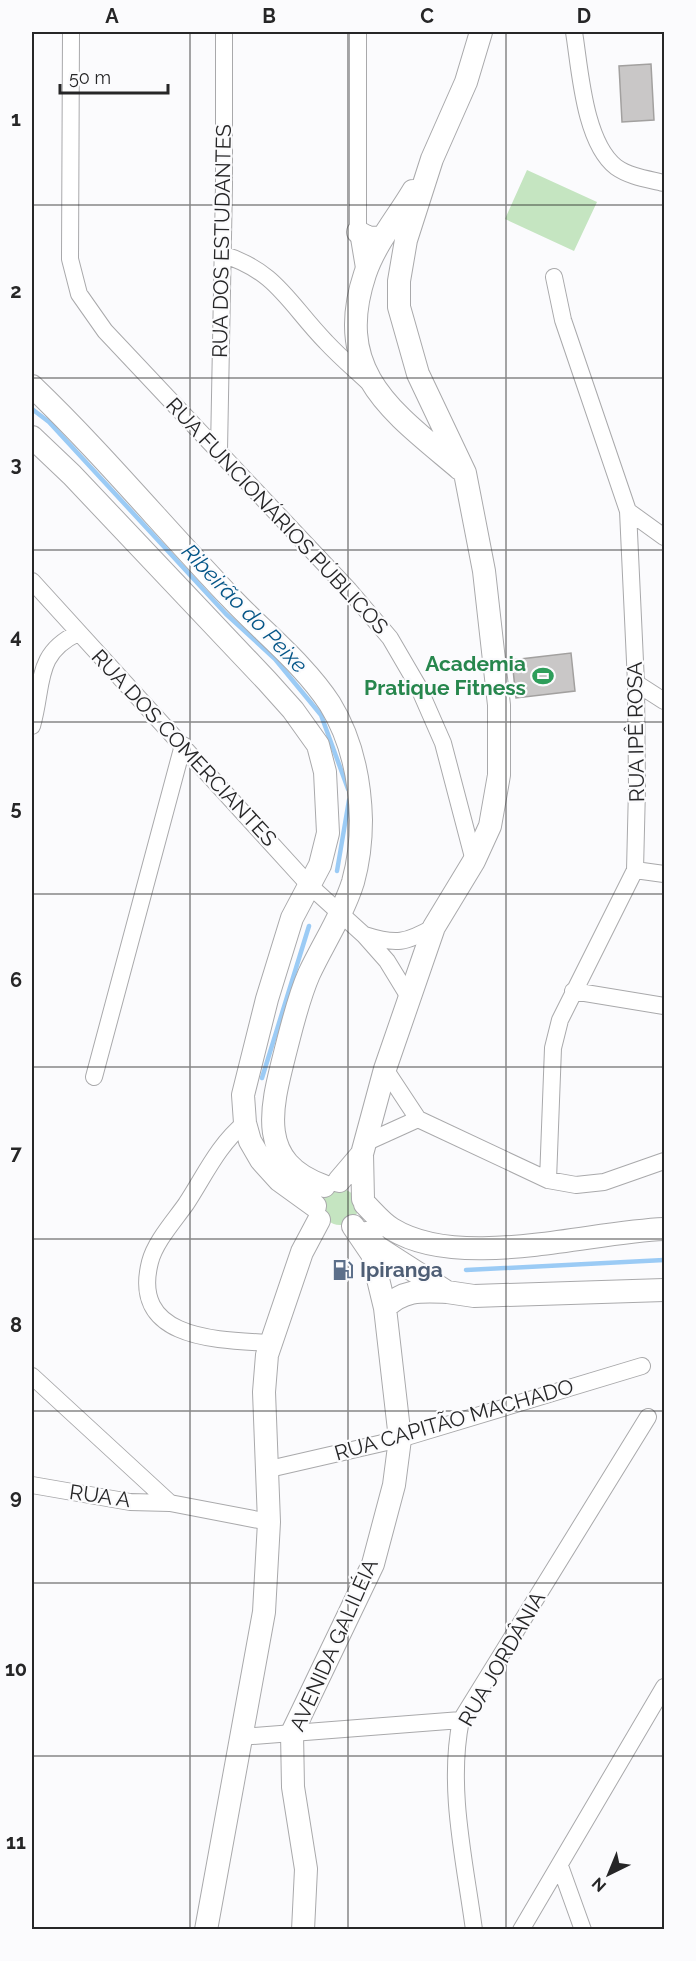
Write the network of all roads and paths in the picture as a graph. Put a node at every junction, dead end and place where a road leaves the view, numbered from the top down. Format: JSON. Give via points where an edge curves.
{"nodes":[{"id":1,"x":71,"y":32,"type":"edge"},
{"id":2,"x":224,"y":32,"type":"edge"},
{"id":3,"x":358,"y":32,"type":"edge"},
{"id":4,"x":481,"y":32,"type":"edge"},
{"id":5,"x":574,"y":32,"type":"edge"},
{"id":6,"x":432,"y":159,"type":"junction"},
{"id":7,"x":664,"y":183,"type":"edge"},
{"id":8,"x":358,"y":232,"type":"junction"},
{"id":9,"x":383,"y":237,"type":"junction"},
{"id":10,"x":221,"y":254,"type":"junction"},
{"id":11,"x":365,"y":274,"type":"junction"},
{"id":12,"x":554,"y":277,"type":"dead end"},
{"id":13,"x":399,"y":307,"type":"junction"},
{"id":14,"x":354,"y":328,"type":"junction"},
{"id":15,"x":326,"y":342,"type":"junction"},
{"id":16,"x":32,"y":386,"type":"edge"},
{"id":17,"x":374,"y":388,"type":"junction"},
{"id":18,"x":435,"y":412,"type":"junction"},
{"id":19,"x":408,"y":424,"type":"junction"},
{"id":20,"x":32,"y":437,"type":"edge"},
{"id":21,"x":219,"y":450,"type":"junction"},
{"id":22,"x":465,"y":473,"type":"junction"},
{"id":23,"x":628,"y":511,"type":"junction"},
{"id":24,"x":664,"y":537,"type":"edge"},
{"id":25,"x":32,"y":581,"type":"edge"},
{"id":26,"x":78,"y":633,"type":"junction"},
{"id":27,"x":636,"y":683,"type":"junction"},
{"id":28,"x":664,"y":701,"type":"edge"},
{"id":29,"x":35,"y":704,"type":"edge"},
{"id":30,"x":32,"y":726,"type":"edge"},
{"id":31,"x":183,"y":745,"type":"junction"},
{"id":32,"x":474,"y":861,"type":"junction"},
{"id":33,"x":635,"y":870,"type":"junction"},
{"id":34,"x":664,"y":874,"type":"edge"},
{"id":35,"x":309,"y":885,"type":"junction"},
{"id":36,"x":338,"y":914,"type":"junction"},
{"id":37,"x":434,"y":927,"type":"junction"},
{"id":38,"x":364,"y":935,"type":"junction"},
{"id":39,"x":573,"y":991,"type":"junction"},
{"id":40,"x":409,"y":997,"type":"junction"},
{"id":41,"x":664,"y":1006,"type":"edge"},
{"id":42,"x":385,"y":1069,"type":"junction"},
{"id":43,"x":94,"y":1077,"type":"dead end"},
{"id":44,"x":418,"y":1119,"type":"junction"},
{"id":45,"x":245,"y":1123,"type":"junction"},
{"id":46,"x":363,"y":1149,"type":"junction"},
{"id":47,"x":664,"y":1161,"type":"edge"},
{"id":48,"x":548,"y":1180,"type":"junction"},
{"id":49,"x":324,"y":1198,"type":"junction"},
{"id":50,"x":360,"y":1213,"type":"junction"},
{"id":51,"x":664,"y":1229,"type":"edge"},
{"id":52,"x":664,"y":1290,"type":"edge"},
{"id":53,"x":447,"y":1292,"type":"junction"},
{"id":54,"x":385,"y":1308,"type":"junction"},
{"id":55,"x":271,"y":1343,"type":"junction"},
{"id":56,"x":642,"y":1366,"type":"dead end"},
{"id":57,"x":32,"y":1376,"type":"edge"},
{"id":58,"x":648,"y":1417,"type":"dead end"},
{"id":59,"x":400,"y":1439,"type":"junction"},
{"id":60,"x":265,"y":1470,"type":"junction"},
{"id":61,"x":32,"y":1485,"type":"edge"},
{"id":62,"x":170,"y":1503,"type":"junction"},
{"id":63,"x":269,"y":1522,"type":"junction"},
{"id":64,"x":664,"y":1687,"type":"edge"},
{"id":65,"x":461,"y":1720,"type":"junction"},
{"id":66,"x":292,"y":1733,"type":"junction"},
{"id":67,"x":240,"y":1737,"type":"junction"},
{"id":68,"x":560,"y":1866,"type":"junction"},
{"id":69,"x":206,"y":1929,"type":"edge"},
{"id":70,"x":303,"y":1929,"type":"edge"},
{"id":71,"x":474,"y":1929,"type":"edge"},
{"id":72,"x":521,"y":1929,"type":"edge"},
{"id":73,"x":583,"y":1929,"type":"edge"}],
"edges":[{"from":1,"to":21,"type":"street","name":"RUA FUNCIONÁRIOS PÚBLICOS","via":[[70,259],[79,294],[105,331]]},
{"from":2,"to":10,"type":"street","name":"RUA DOS ESTUDANTES"},
{"from":3,"to":8,"type":"street"},
{"from":4,"to":6,"type":"street","via":[[466,82]]},
{"from":5,"to":7,"type":"street","via":[[585,100],[603,153],[616,166],[637,177]]},
{"from":6,"to":9,"type":"street"},
{"from":6,"to":13,"type":"street","via":[[406,240]]},
{"from":8,"to":9,"type":"street","via":[[369,238]]},
{"from":8,"to":11,"type":"street"},
{"from":9,"to":11,"type":"street"},
{"from":10,"to":15,"type":"street","via":[[260,270]]},
{"from":10,"to":21,"type":"street","name":"RUA DOS ESTUDANTES"},
{"from":11,"to":13,"type":"street"},
{"from":11,"to":14,"type":"street"},
{"from":12,"to":23,"type":"street","name":"RUA IPÊ ROSA","via":[[563,320]]},
{"from":13,"to":18,"type":"street","via":[[417,374]]},
{"from":14,"to":15,"type":"street"},
{"from":14,"to":17,"type":"street","via":[[359,358]]},
{"from":15,"to":17,"type":"street"},
{"from":16,"to":36,"type":"street","via":[[308,676],[330,704],[346,736],[358,779],[361,822],[353,882]]},
{"from":17,"to":19,"type":"street"},
{"from":18,"to":19,"type":"street"},
{"from":18,"to":22,"type":"street"},
{"from":19,"to":22,"type":"street"},
{"from":20,"to":35,"type":"street","via":[[267,681],[318,746],[325,772],[327,833],[320,865]]},
{"from":21,"to":32,"type":"street","name":"RUA FUNCIONÁRIOS PÚBLICOS","via":[[390,638],[418,686],[443,743]]},
{"from":22,"to":32,"type":"street","via":[[484,571],[499,705],[499,775],[490,826]]},
{"from":23,"to":24,"type":"street"},
{"from":23,"to":27,"type":"street","name":"RUA IPÊ ROSA"},
{"from":25,"to":26,"type":"street","name":"RUA DOS COMERCIANTES"},
{"from":26,"to":29,"type":"street","via":[[59,642],[50,652]]},
{"from":26,"to":31,"type":"street","name":"RUA DOS COMERCIANTES"},
{"from":27,"to":28,"type":"street"},
{"from":27,"to":33,"type":"street","name":"RUA IPÊ ROSA"},
{"from":29,"to":30,"type":"street"},
{"from":31,"to":35,"type":"street","name":"RUA DOS COMERCIANTES"},
{"from":31,"to":43,"type":"street"},
{"from":32,"to":37,"type":"street"},
{"from":33,"to":34,"type":"street"},
{"from":33,"to":39,"type":"street","name":"RUA IPÊ ROSA"},
{"from":35,"to":36,"type":"street","name":"RUA DOS COMERCIANTES"},
{"from":35,"to":45,"type":"street","via":[[292,918],[249,1065],[243,1095]]},
{"from":36,"to":38,"type":"street","name":"RUA DOS COMERCIANTES"},
{"from":36,"to":49,"type":"street","via":[[309,976],[272,1103],[273,1133],[279,1154]]},
{"from":37,"to":38,"type":"street","via":[[411,941],[389,942]]},
{"from":37,"to":40,"type":"street"},
{"from":38,"to":40,"type":"street","name":"RUA DOS COMERCIANTES","via":[[387,961]]},
{"from":39,"to":41,"type":"street"},
{"from":39,"to":48,"type":"street","name":"RUA IPÊ ROSA","via":[[553,1048]]},
{"from":40,"to":42,"type":"street"},
{"from":42,"to":44,"type":"street"},
{"from":42,"to":46,"type":"street"},
{"from":44,"to":46,"type":"street"},
{"from":44,"to":48,"type":"street"},
{"from":45,"to":49,"type":"street","via":[[261,1160],[279,1180]]},
{"from":45,"to":55,"type":"street","via":[[228,1136],[150,1260],[151,1304],[167,1322],[186,1334]]},
{"from":46,"to":49,"type":"street"},
{"from":46,"to":50,"type":"street"},
{"from":47,"to":48,"type":"street","via":[[604,1182],[576,1185]]},
{"from":49,"to":50,"type":"street","via":[[354,1186]]},
{"from":49,"to":50,"type":"street","via":[[335,1230]]},
{"from":49,"to":55,"type":"street"},
{"from":50,"to":51,"type":"street","via":[[413,1239],[471,1250]]},
{"from":50,"to":53,"type":"street","via":[[377,1247]]},
{"from":50,"to":54,"type":"street","name":"AVENIDA GALILÉIA"},
{"from":52,"to":53,"type":"street","via":[[474,1296]]},
{"from":53,"to":54,"type":"street","via":[[407,1292]]},
{"from":54,"to":59,"type":"street","name":"AVENIDA GALILÉIA"},
{"from":55,"to":60,"type":"street","via":[[264,1392]]},
{"from":56,"to":59,"type":"street","name":"RUA CAPITÃO MACHADO"},
{"from":57,"to":62,"type":"street"},
{"from":58,"to":65,"type":"street","name":"RUA JORDÂNIA"},
{"from":59,"to":60,"type":"street","name":"RUA CAPITÃO MACHADO"},
{"from":59,"to":66,"type":"street","name":"AVENIDA GALILÉIA","via":[[394,1485],[373,1564]]},
{"from":60,"to":63,"type":"street"},
{"from":61,"to":62,"type":"street","name":"RUA A","via":[[130,1502]]},
{"from":62,"to":63,"type":"street","name":"RUA A"},
{"from":63,"to":67,"type":"street","via":[[264,1612]]},
{"from":64,"to":68,"type":"street"},
{"from":65,"to":66,"type":"street"},
{"from":65,"to":71,"type":"street","name":"RUA JORDÂNIA","via":[[456,1784]]},
{"from":66,"to":67,"type":"street"},
{"from":66,"to":70,"type":"street","name":"AVENIDA GALILÉIA","via":[[293,1787],[306,1869]]},
{"from":67,"to":69,"type":"street"},
{"from":68,"to":72,"type":"street"},
{"from":68,"to":73,"type":"street"}]}
